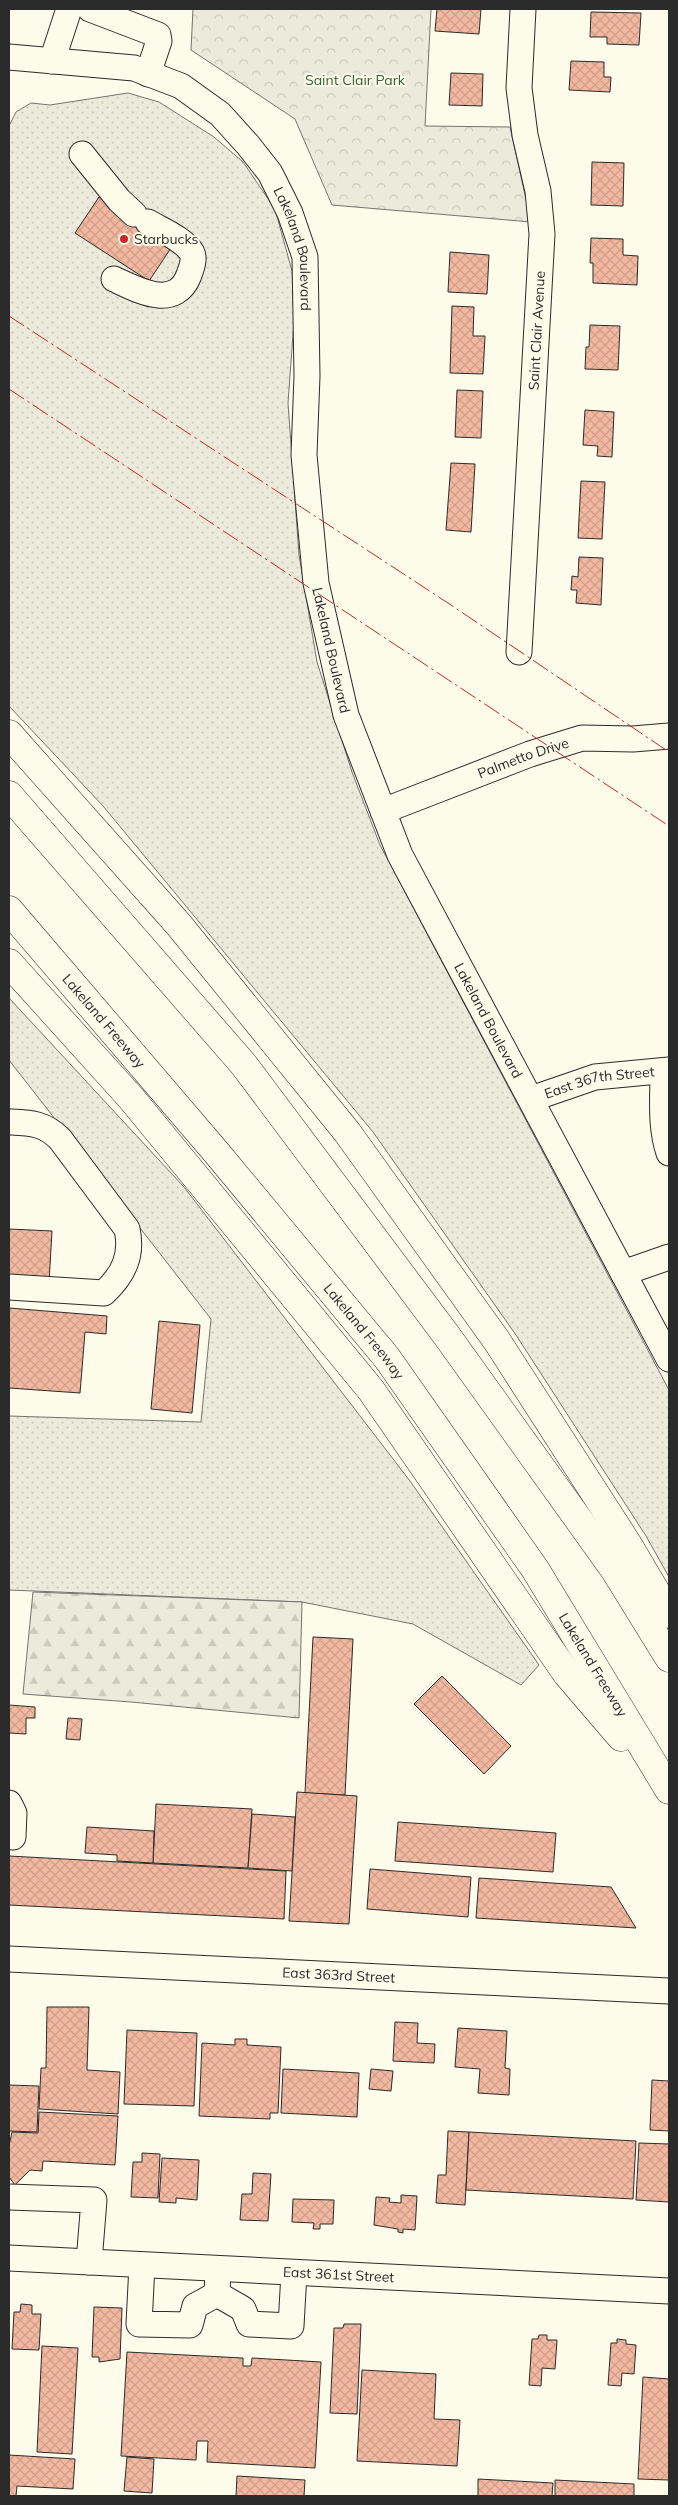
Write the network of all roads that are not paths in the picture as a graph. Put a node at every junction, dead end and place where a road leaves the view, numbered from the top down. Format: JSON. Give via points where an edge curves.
{"nodes":[{"id":1,"x":69,"y":9,"type":"edge"},
{"id":2,"x":90,"y":9,"type":"edge"},
{"id":3,"x":523,"y":9,"type":"edge"},
{"id":4,"x":146,"y":19,"type":"edge"},
{"id":5,"x":9,"y":57,"type":"edge"},
{"id":6,"x":52,"y":62,"type":"junction"},
{"id":7,"x":148,"y":74,"type":"junction"},
{"id":8,"x":82,"y":154,"type":"dead end"},
{"id":9,"x":114,"y":279,"type":"dead end"},
{"id":10,"x":519,"y":652,"type":"dead end"},
{"id":11,"x":9,"y":734,"type":"edge"},
{"id":12,"x":669,"y":736,"type":"edge"},
{"id":13,"x":9,"y":795,"type":"edge"},
{"id":14,"x":383,"y":811,"type":"junction"},
{"id":15,"x":16,"y":918,"type":"edge"},
{"id":16,"x":14,"y":969,"type":"edge"},
{"id":17,"x":666,"y":1070,"type":"edge"},
{"id":18,"x":531,"y":1100,"type":"junction"},
{"id":19,"x":9,"y":1122,"type":"edge"},
{"id":20,"x":669,"y":1153,"type":"edge"},
{"id":21,"x":669,"y":1257,"type":"edge"},
{"id":22,"x":623,"y":1273,"type":"junction"},
{"id":23,"x":9,"y":1287,"type":"edge"},
{"id":24,"x":669,"y":1359,"type":"edge"},
{"id":25,"x":669,"y":1614,"type":"edge"},
{"id":26,"x":669,"y":1658,"type":"edge"},
{"id":27,"x":669,"y":1792,"type":"edge"},
{"id":28,"x":9,"y":1803,"type":"edge"},
{"id":29,"x":13,"y":1837,"type":"dead end"},
{"id":30,"x":9,"y":1959,"type":"edge"},
{"id":31,"x":669,"y":1991,"type":"edge"},
{"id":32,"x":9,"y":2197,"type":"edge"},
{"id":33,"x":9,"y":2258,"type":"edge"},
{"id":34,"x":89,"y":2262,"type":"junction"},
{"id":35,"x":142,"y":2265,"type":"junction"},
{"id":36,"x":218,"y":2269,"type":"junction"},
{"id":37,"x":294,"y":2272,"type":"junction"},
{"id":38,"x":669,"y":2291,"type":"edge"},
{"id":39,"x":217,"y":2294,"type":"junction"}],
"edges":[{"from":1,"to":6,"type":"street"},
{"from":2,"to":4,"type":"street"},
{"from":3,"to":10,"type":"street","name":"Saint Clair Avenue","via":[[519,88],[525,135],[538,190],[542,234]]},
{"from":4,"to":7,"type":"street","via":[[159,41]]},
{"from":5,"to":6,"type":"street","name":"Lakeland Boulevard"},
{"from":6,"to":7,"type":"street","name":"Lakeland Boulevard","via":[[134,68]]},
{"from":7,"to":14,"type":"street","name":"Lakeland Boulevard","via":[[181,86],[220,114],[248,145],[270,174],[290,213],[305,257],[307,376],[304,455],[316,583],[346,715]]},
{"from":8,"to":9,"type":"street","via":[[120,200],[193,254],[188,278],[181,289],[170,296],[157,296]]},
{"from":11,"to":25,"type":"highway","via":[[179,925],[347,1132],[497,1341],[622,1534]]},
{"from":12,"to":14,"type":"street","name":"Palmetto Drive","via":[[582,738],[530,754]]},
{"from":13,"to":26,"type":"highway","via":[[244,1065],[447,1336],[614,1569]]},
{"from":14,"to":18,"type":"street","name":"Lakeland Boulevard","via":[[400,854]]},
{"from":15,"to":27,"type":"highway","name":"Lakeland Freeway","via":[[387,1358],[535,1569]]},
{"from":16,"to":27,"type":"highway","via":[[131,1098],[371,1390],[568,1674]]},
{"from":17,"to":18,"type":"street","name":"East 367th Street","via":[[596,1077]]},
{"from":17,"to":20,"type":"street","via":[[663,1116]]},
{"from":18,"to":22,"type":"street","name":"Lakeland Boulevard"},
{"from":19,"to":23,"type":"street","via":[[49,1128],[127,1229],[130,1243],[127,1262],[117,1280],[104,1293]]},
{"from":21,"to":22,"type":"street"},
{"from":22,"to":24,"type":"street","name":"Lakeland Boulevard"},
{"from":28,"to":29,"type":"street","via":[[14,1813]]},
{"from":30,"to":31,"type":"street","name":"East 363rd Street"},
{"from":32,"to":34,"type":"street","via":[[94,2200]]},
{"from":33,"to":34,"type":"street","name":"East 361st Street"},
{"from":34,"to":35,"type":"street","name":"East 361st Street"},
{"from":35,"to":36,"type":"street","name":"East 361st Street"},
{"from":35,"to":39,"type":"street","via":[[139,2324],[190,2325],[195,2306]]},
{"from":36,"to":37,"type":"street","name":"East 361st Street"},
{"from":36,"to":39,"type":"street"},
{"from":37,"to":38,"type":"street","name":"East 361st Street"},
{"from":37,"to":39,"type":"street","via":[[291,2326],[249,2324],[243,2309]]}]}
